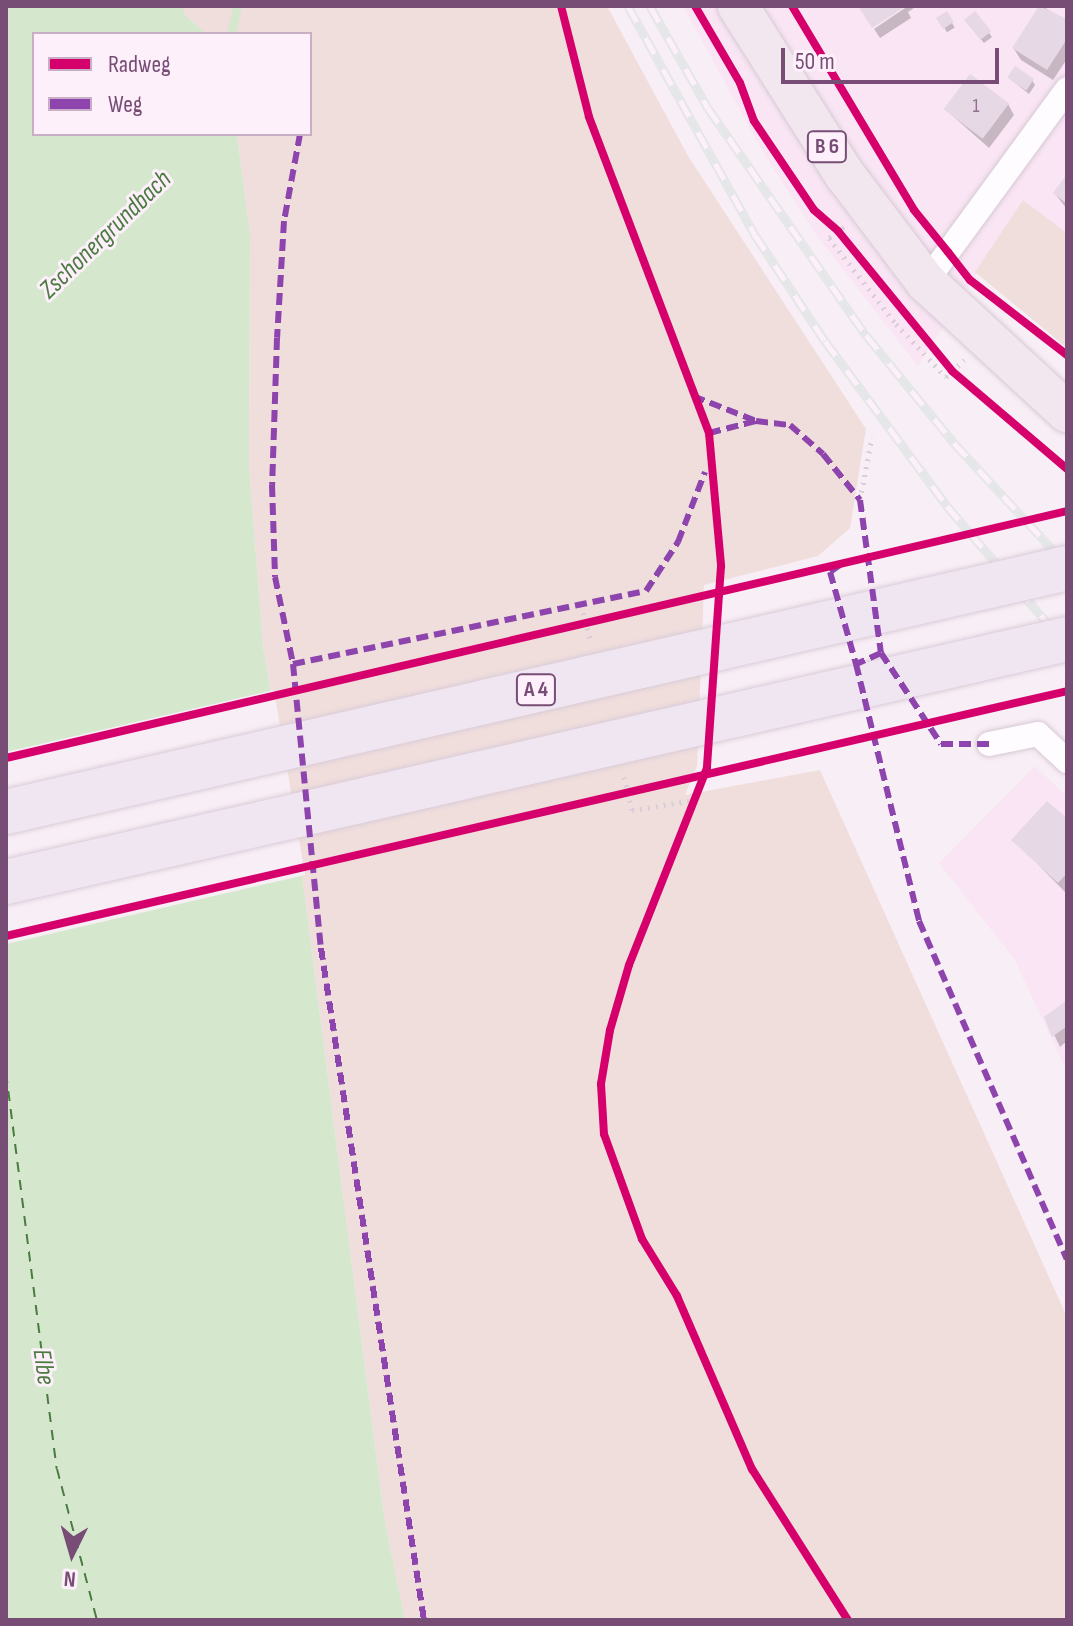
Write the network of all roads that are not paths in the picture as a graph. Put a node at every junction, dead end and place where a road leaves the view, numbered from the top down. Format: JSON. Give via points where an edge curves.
{"nodes":[{"id":1,"x":738,"y":6,"type":"edge"},
{"id":2,"x":1067,"y":89,"type":"edge"},
{"id":3,"x":926,"y":282,"type":"junction"},
{"id":4,"x":1067,"y":412,"type":"edge"},
{"id":5,"x":1067,"y":568,"type":"edge"},
{"id":6,"x":1067,"y":639,"type":"edge"},
{"id":7,"x":989,"y":744,"type":"dead end"},
{"id":8,"x":1067,"y":761,"type":"edge"},
{"id":9,"x":6,"y":812,"type":"edge"},
{"id":10,"x":6,"y":882,"type":"edge"}],
"edges":[{"from":1,"to":3,"type":"main road","number":"B 6","via":[[845,175]]},
{"from":2,"to":3,"type":"street"},
{"from":3,"to":4,"type":"main road","number":"B 6"},
{"from":5,"to":9,"type":"highway","number":"A 4","bridge":true},
{"from":6,"to":10,"type":"highway","bridge":true},
{"from":7,"to":8,"type":"street","via":[[1038,734]]}]}
